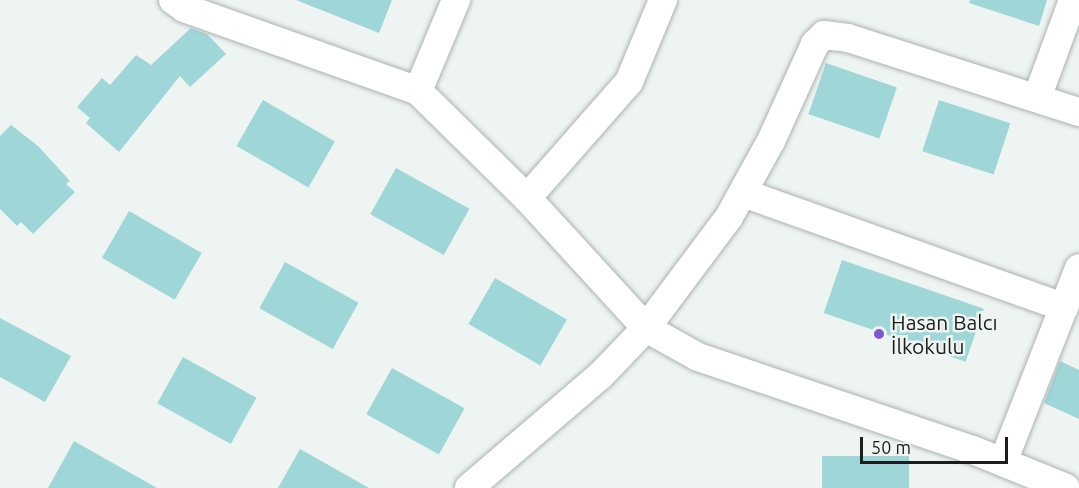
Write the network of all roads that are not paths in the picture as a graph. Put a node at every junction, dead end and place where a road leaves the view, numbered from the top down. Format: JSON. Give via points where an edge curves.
{"nodes":[{"id":1,"x":173,"y":0,"type":"edge"},
{"id":2,"x":456,"y":0,"type":"edge"},
{"id":3,"x":663,"y":0,"type":"edge"},
{"id":4,"x":1073,"y":0,"type":"edge"},
{"id":5,"x":418,"y":91,"type":"junction"},
{"id":6,"x":1037,"y":98,"type":"junction"},
{"id":7,"x":1079,"y":112,"type":"edge"},
{"id":8,"x":742,"y":193,"type":"junction"},
{"id":9,"x":527,"y":198,"type":"junction"},
{"id":10,"x":1079,"y":268,"type":"edge"},
{"id":11,"x":1064,"y":307,"type":"junction"},
{"id":12,"x":645,"y":328,"type":"junction"},
{"id":13,"x":1003,"y":462,"type":"junction"},
{"id":14,"x":469,"y":488,"type":"edge"},
{"id":15,"x":1066,"y":488,"type":"edge"}],
"edges":[{"from":1,"to":5,"type":"street","via":[[184,8]]},
{"from":2,"to":5,"type":"street"},
{"from":3,"to":9,"type":"street","via":[[629,82]]},
{"from":4,"to":6,"type":"street"},
{"from":5,"to":9,"type":"street"},
{"from":6,"to":7,"type":"street"},
{"from":6,"to":8,"type":"street","via":[[848,38],[824,35],[815,45],[771,141]]},
{"from":8,"to":11,"type":"street"},
{"from":8,"to":12,"type":"street","via":[[729,217]]},
{"from":9,"to":12,"type":"street"},
{"from":10,"to":11,"type":"street"},
{"from":11,"to":13,"type":"street"},
{"from":12,"to":13,"type":"street","via":[[698,357]]},
{"from":12,"to":14,"type":"street","via":[[602,375]]},
{"from":13,"to":15,"type":"street"}]}
